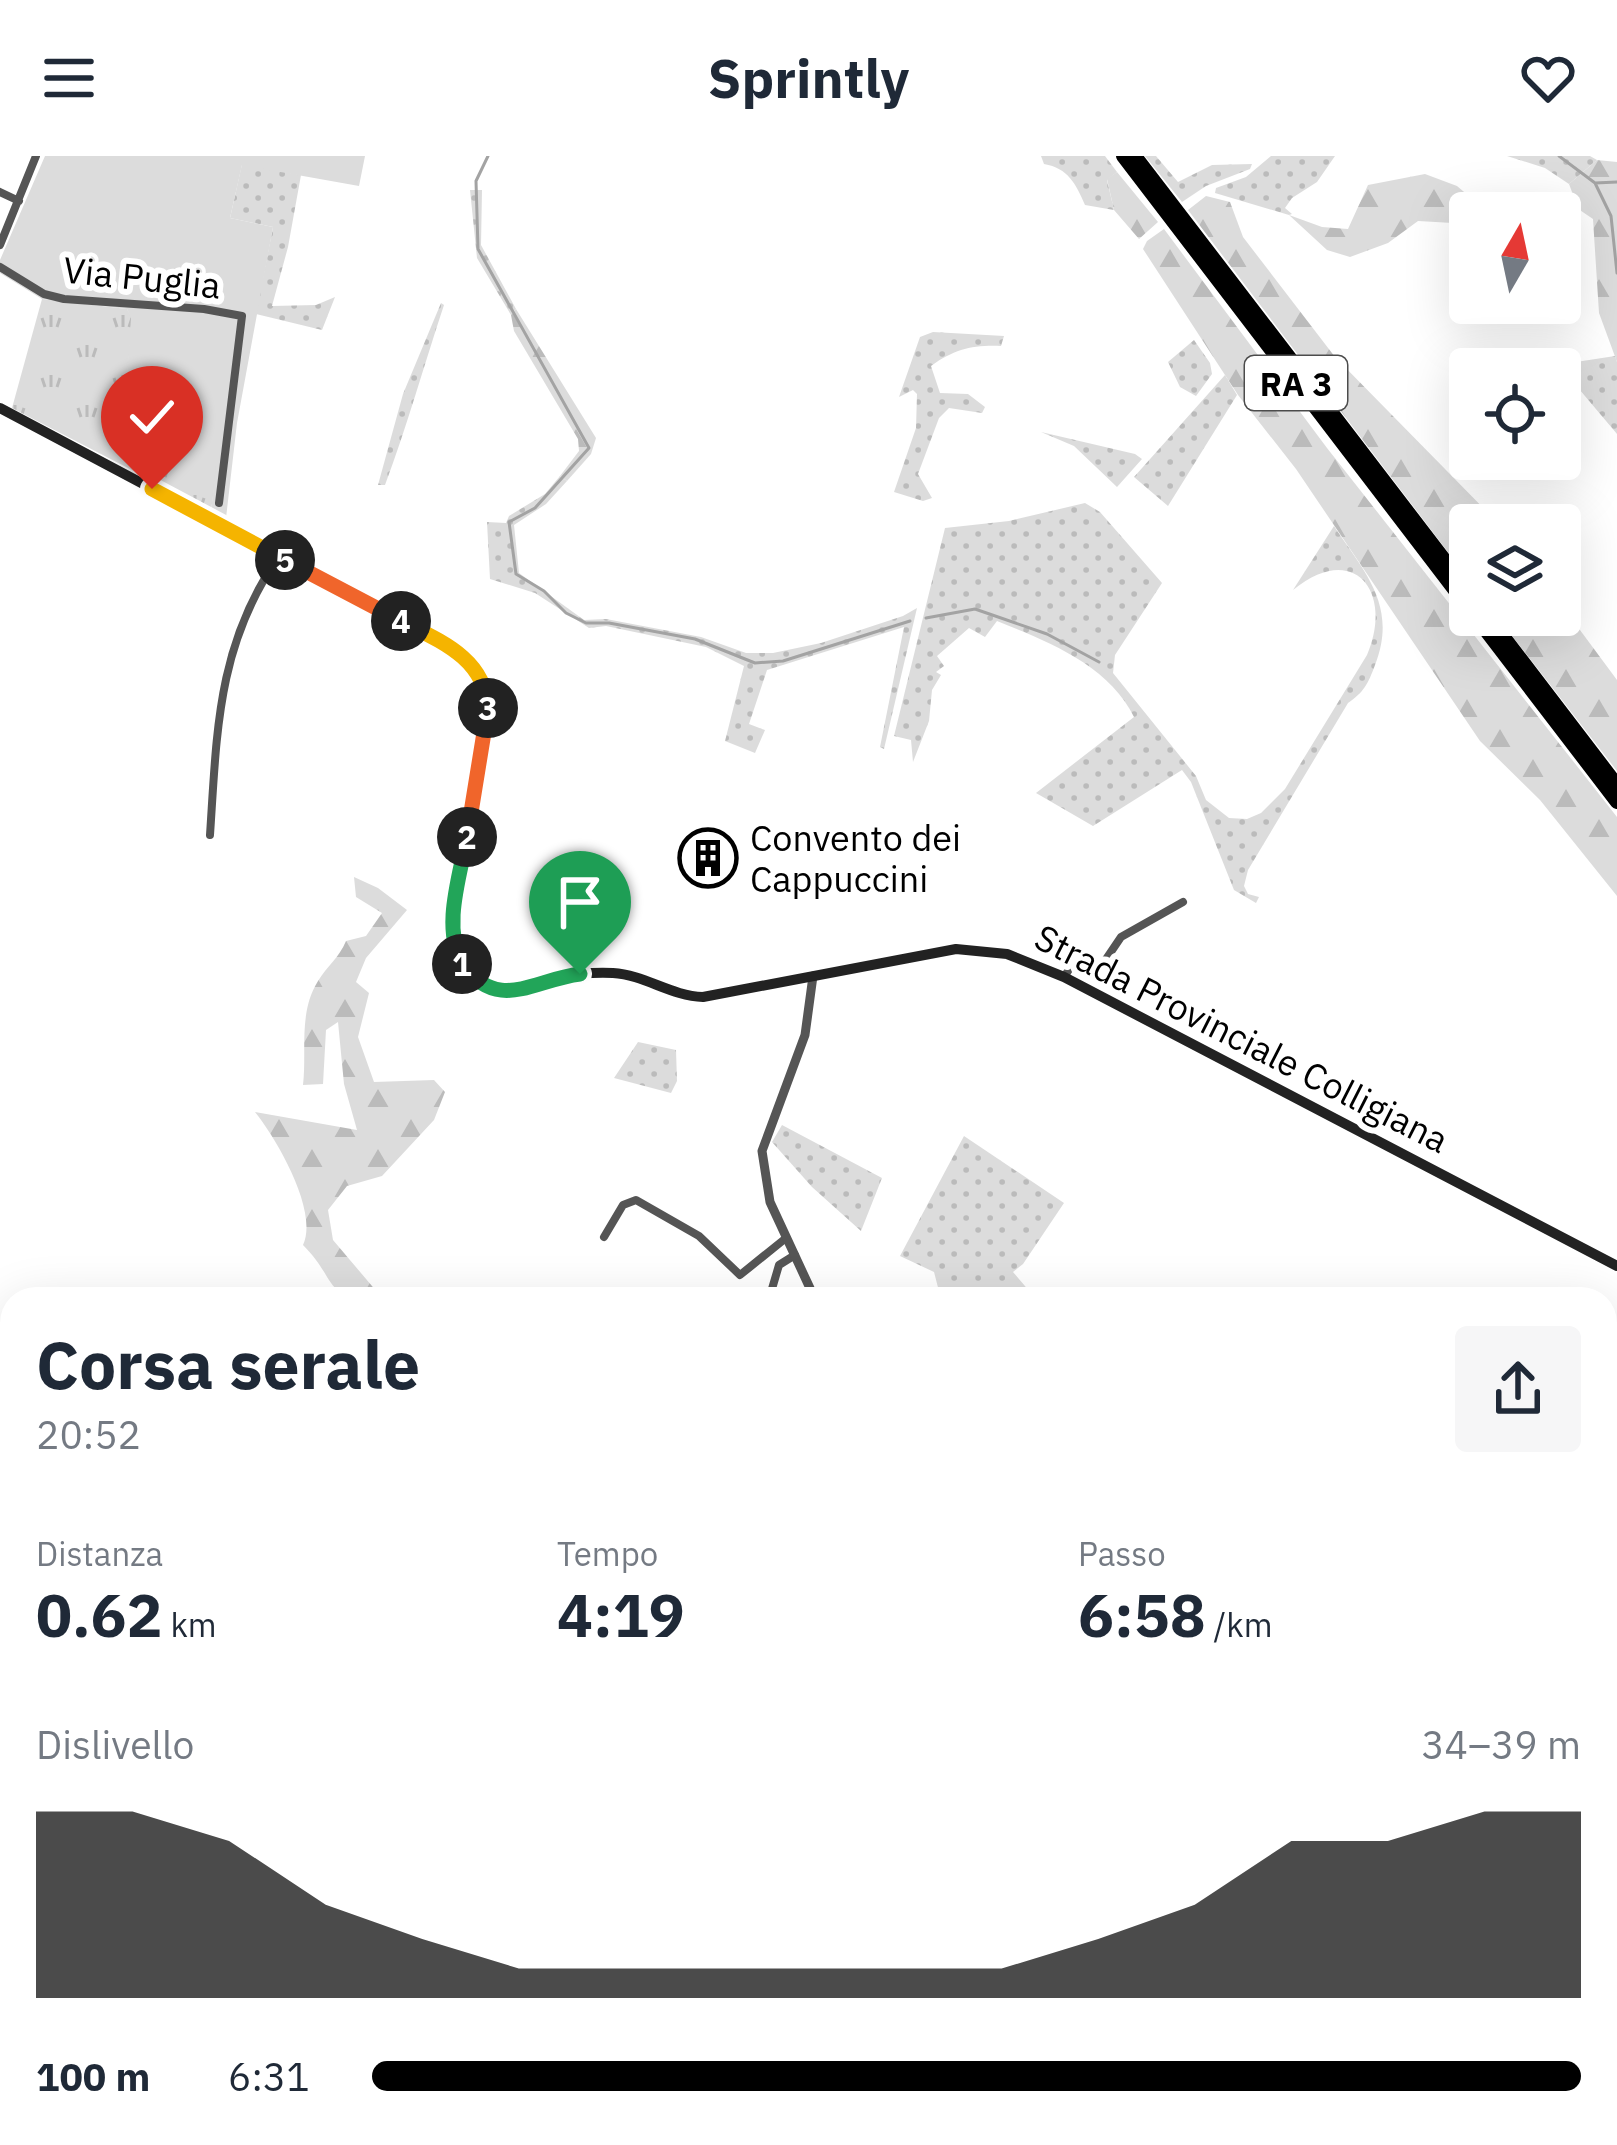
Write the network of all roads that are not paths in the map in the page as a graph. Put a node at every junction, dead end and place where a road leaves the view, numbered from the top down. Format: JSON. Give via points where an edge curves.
{"nodes":[{"id":1,"x":36,"y":156,"type":"edge"},
{"id":2,"x":1123,"y":156,"type":"edge"},
{"id":3,"x":1135,"y":156,"type":"edge"},
{"id":4,"x":0,"y":192,"type":"edge"},
{"id":5,"x":19,"y":201,"type":"junction"},
{"id":6,"x":0,"y":245,"type":"edge"},
{"id":7,"x":0,"y":267,"type":"edge"},
{"id":8,"x":0,"y":408,"type":"edge"},
{"id":9,"x":219,"y":502,"type":"dead end"},
{"id":10,"x":279,"y":556,"type":"junction"},
{"id":11,"x":1449,"y":566,"type":"edge"},
{"id":12,"x":1449,"y":582,"type":"edge"},
{"id":13,"x":1490,"y":636,"type":"edge"},
{"id":14,"x":1502,"y":636,"type":"edge"},
{"id":15,"x":1617,"y":785,"type":"edge"},
{"id":16,"x":1617,"y":802,"type":"edge"},
{"id":17,"x":210,"y":835,"type":"dead end"},
{"id":18,"x":1184,"y":902,"type":"dead end"},
{"id":19,"x":813,"y":976,"type":"junction"},
{"id":20,"x":1064,"y":976,"type":"junction"},
{"id":21,"x":604,"y":1237,"type":"dead end"},
{"id":22,"x":786,"y":1238,"type":"junction"},
{"id":23,"x":795,"y":1256,"type":"junction"},
{"id":24,"x":1617,"y":1266,"type":"edge"},
{"id":25,"x":773,"y":1287,"type":"edge"},
{"id":26,"x":809,"y":1287,"type":"edge"},
{"id":27,"x":495,"y":2145,"type":"edge"},
{"id":28,"x":574,"y":2145,"type":"edge"}],
"edges":[{"from":1,"to":5,"type":"street"},
{"from":2,"to":12,"type":"highway","number":"RA 3"},
{"from":3,"to":11,"type":"highway","number":"RA 3"},
{"from":4,"to":5,"type":"street"},
{"from":5,"to":6,"type":"street"},
{"from":7,"to":9,"type":"street","name":"Via Puglia","via":[[64,299],[242,316]]},
{"from":8,"to":10,"type":"main road","name":"Strada Provinciale Colligiana"},
{"from":10,"to":17,"type":"street","via":[[246,612],[224,678]]},
{"from":10,"to":19,"type":"main road","name":"Strada Provinciale Colligiana","via":[[454,650],[482,681],[488,721],[452,924],[456,952],[479,982],[510,992],[614,973],[697,997]]},
{"from":13,"to":16,"type":"highway","number":"RA 3"},
{"from":14,"to":15,"type":"highway"},
{"from":18,"to":20,"type":"street","via":[[1121,937],[1099,971],[1076,959]]},
{"from":19,"to":20,"type":"main road","name":"Strada Provinciale Colligiana","via":[[968,949]]},
{"from":19,"to":22,"type":"street","via":[[805,1035],[762,1147],[767,1193]]},
{"from":20,"to":24,"type":"main road","name":"Strada Provinciale Colligiana"},
{"from":21,"to":22,"type":"street","via":[[623,1204],[636,1200],[706,1242],[740,1275]]},
{"from":22,"to":23,"type":"street"},
{"from":23,"to":25,"type":"street","via":[[779,1265]]},
{"from":23,"to":26,"type":"street"},
{"from":27,"to":28,"type":"main road"}]}
